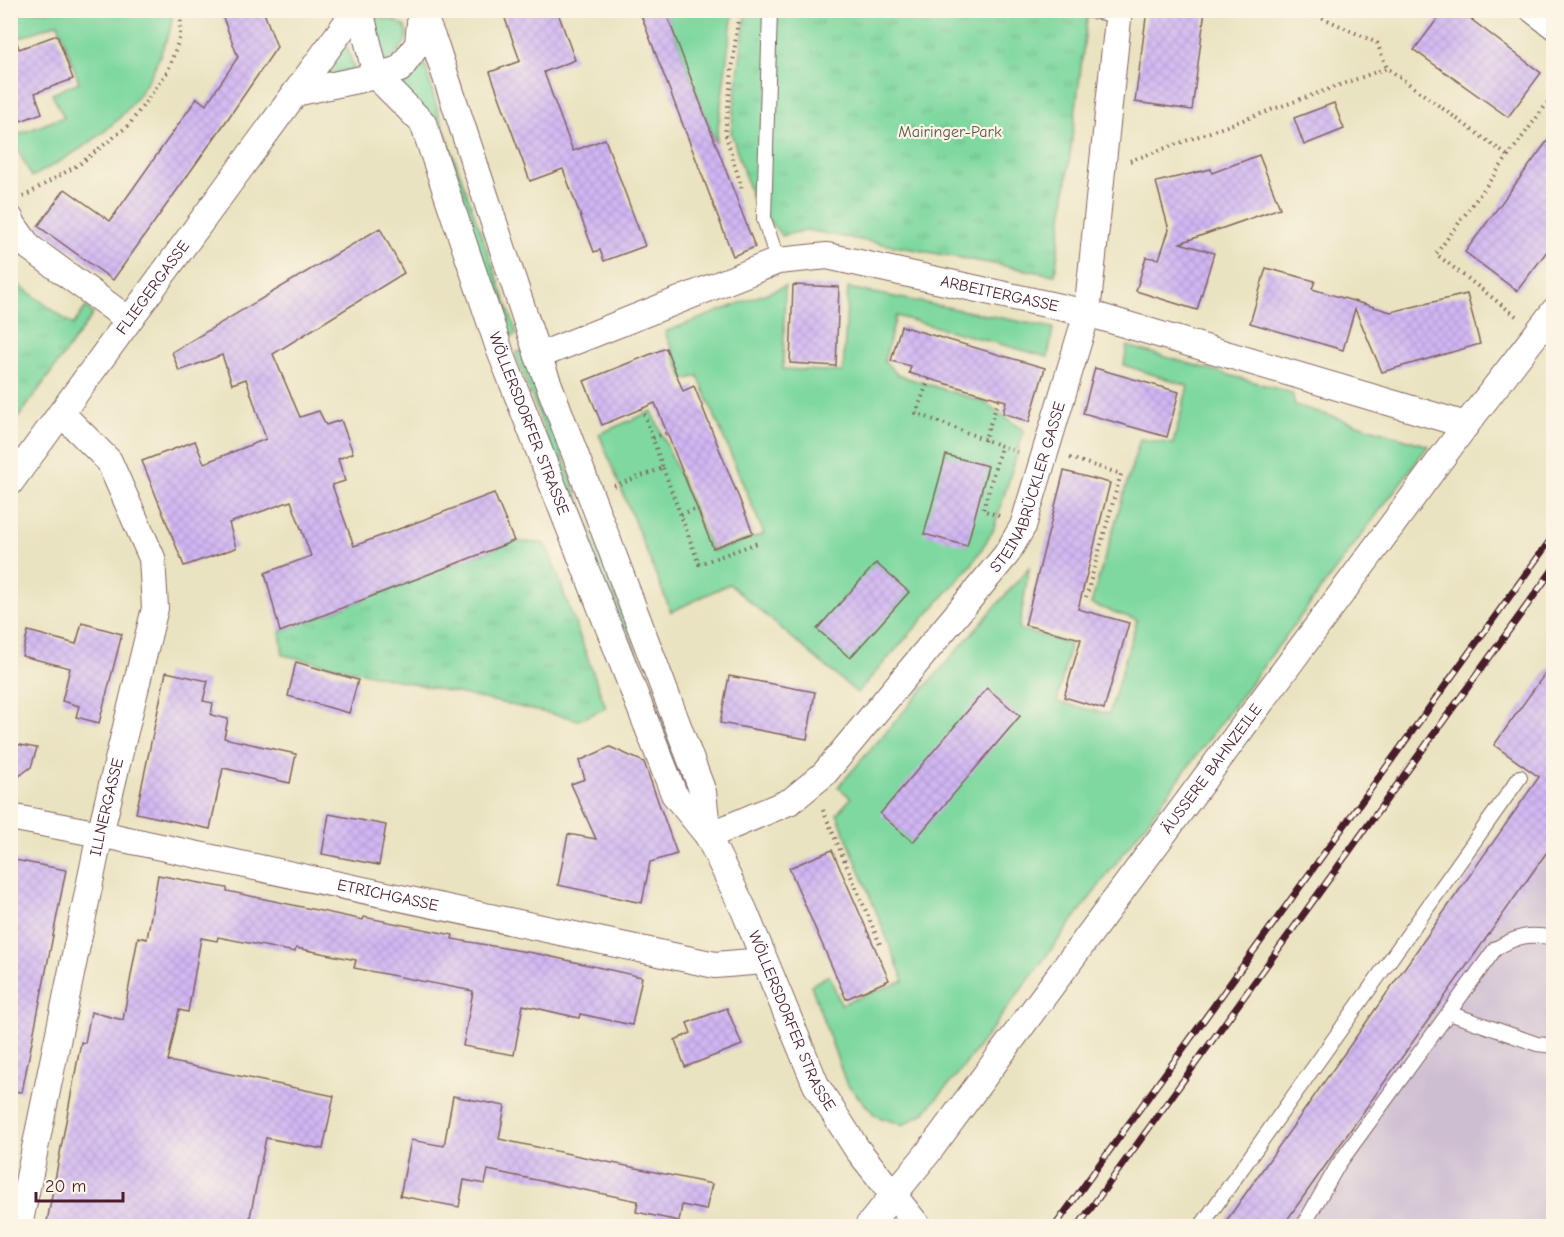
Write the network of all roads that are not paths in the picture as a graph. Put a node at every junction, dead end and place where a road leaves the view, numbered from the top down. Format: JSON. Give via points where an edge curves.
{"nodes":[{"id":1,"x":358,"y":10,"type":"edge"},
{"id":2,"x":421,"y":10,"type":"edge"},
{"id":3,"x":770,"y":10,"type":"edge"},
{"id":4,"x":1085,"y":10,"type":"edge"},
{"id":5,"x":1533,"y":10,"type":"edge"},
{"id":6,"x":1118,"y":13,"type":"edge"},
{"id":7,"x":1554,"y":27,"type":"edge"},
{"id":8,"x":376,"y":76,"type":"junction"},
{"id":9,"x":295,"y":93,"type":"junction"},
{"id":10,"x":16,"y":208,"type":"edge"},
{"id":11,"x":778,"y":261,"type":"junction"},
{"id":12,"x":1554,"y":311,"type":"edge"},
{"id":13,"x":1087,"y":313,"type":"junction"},
{"id":14,"x":129,"y":320,"type":"junction"},
{"id":15,"x":538,"y":356,"type":"junction"},
{"id":16,"x":61,"y":413,"type":"junction"},
{"id":17,"x":1466,"y":426,"type":"junction"},
{"id":18,"x":10,"y":483,"type":"edge"},
{"id":19,"x":1520,"y":777,"type":"dead end"},
{"id":20,"x":10,"y":818,"type":"edge"},
{"id":21,"x":99,"y":834,"type":"junction"},
{"id":22,"x":708,"y":836,"type":"junction"},
{"id":23,"x":1554,"y":938,"type":"edge"},
{"id":24,"x":764,"y":961,"type":"junction"},
{"id":25,"x":1449,"y":1013,"type":"junction"},
{"id":26,"x":1554,"y":1046,"type":"edge"},
{"id":27,"x":893,"y":1195,"type":"junction"},
{"id":28,"x":19,"y":1227,"type":"edge"},
{"id":29,"x":868,"y":1227,"type":"edge"},
{"id":30,"x":918,"y":1227,"type":"edge"},
{"id":31,"x":1200,"y":1227,"type":"edge"},
{"id":32,"x":1303,"y":1227,"type":"edge"}],
"edges":[{"from":1,"to":8,"type":"street"},
{"from":1,"to":9,"type":"street","name":"FLIEGERGASSE"},
{"from":2,"to":8,"type":"street","via":[[418,44],[400,69]]},
{"from":2,"to":15,"type":"street","name":"WÖLLERSDORFER STRASSE"},
{"from":3,"to":11,"type":"lane","via":[[764,219]]},
{"from":4,"to":6,"type":"lane"},
{"from":5,"to":7,"type":"street"},
{"from":6,"to":13,"type":"street","name":"STEINABRÜCKLER GASSE"},
{"from":8,"to":9,"type":"street"},
{"from":8,"to":22,"type":"street","name":"WÖLLERSDORFER STRASSE","via":[[423,123],[500,351],[674,794]]},
{"from":9,"to":14,"type":"street","name":"FLIEGERGASSE"},
{"from":10,"to":14,"type":"street","via":[[14,226],[29,247]]},
{"from":11,"to":13,"type":"street","name":"ARBEITERGASSE","via":[[827,256]]},
{"from":11,"to":15,"type":"street","name":"ARBEITERGASSE"},
{"from":12,"to":17,"type":"street","name":"ÄUSSERE BAHNZEILE"},
{"from":13,"to":17,"type":"street","name":"ARBEITERGASSE"},
{"from":13,"to":22,"type":"street","name":"STEINABRÜCKLER GASSE","via":[[1023,526],[1006,555],[824,774],[791,801]]},
{"from":14,"to":16,"type":"street","name":"FLIEGERGASSE"},
{"from":15,"to":22,"type":"street","name":"WÖLLERSDORFER STRASSE","via":[[703,792]]},
{"from":16,"to":18,"type":"street","name":"FLIEGERGASSE"},
{"from":16,"to":21,"type":"street","name":"ILLNERGASSE","via":[[109,461],[152,558],[155,608]]},
{"from":17,"to":27,"type":"street","name":"ÄUSSERE BAHNZEILE"},
{"from":19,"to":31,"type":"lane"},
{"from":20,"to":21,"type":"street","name":"ETRICHGASSE"},
{"from":21,"to":24,"type":"street","name":"ETRICHGASSE","via":[[715,965]]},
{"from":21,"to":28,"type":"street","name":"ILLNERGASSE"},
{"from":22,"to":24,"type":"street","name":"WÖLLERSDORFER STRASSE"},
{"from":23,"to":25,"type":"lane","via":[[1516,937],[1496,949]]},
{"from":24,"to":27,"type":"street","name":"WÖLLERSDORFER STRASSE","via":[[816,1085],[857,1149]]},
{"from":25,"to":26,"type":"lane","via":[[1537,1044]]},
{"from":25,"to":32,"type":"lane","via":[[1338,1165]]},
{"from":27,"to":29,"type":"street","name":"ÄUSSERE BAHNZEILE"},
{"from":27,"to":30,"type":"street","name":"WÖLLERSDORFER STRASSE"}]}
